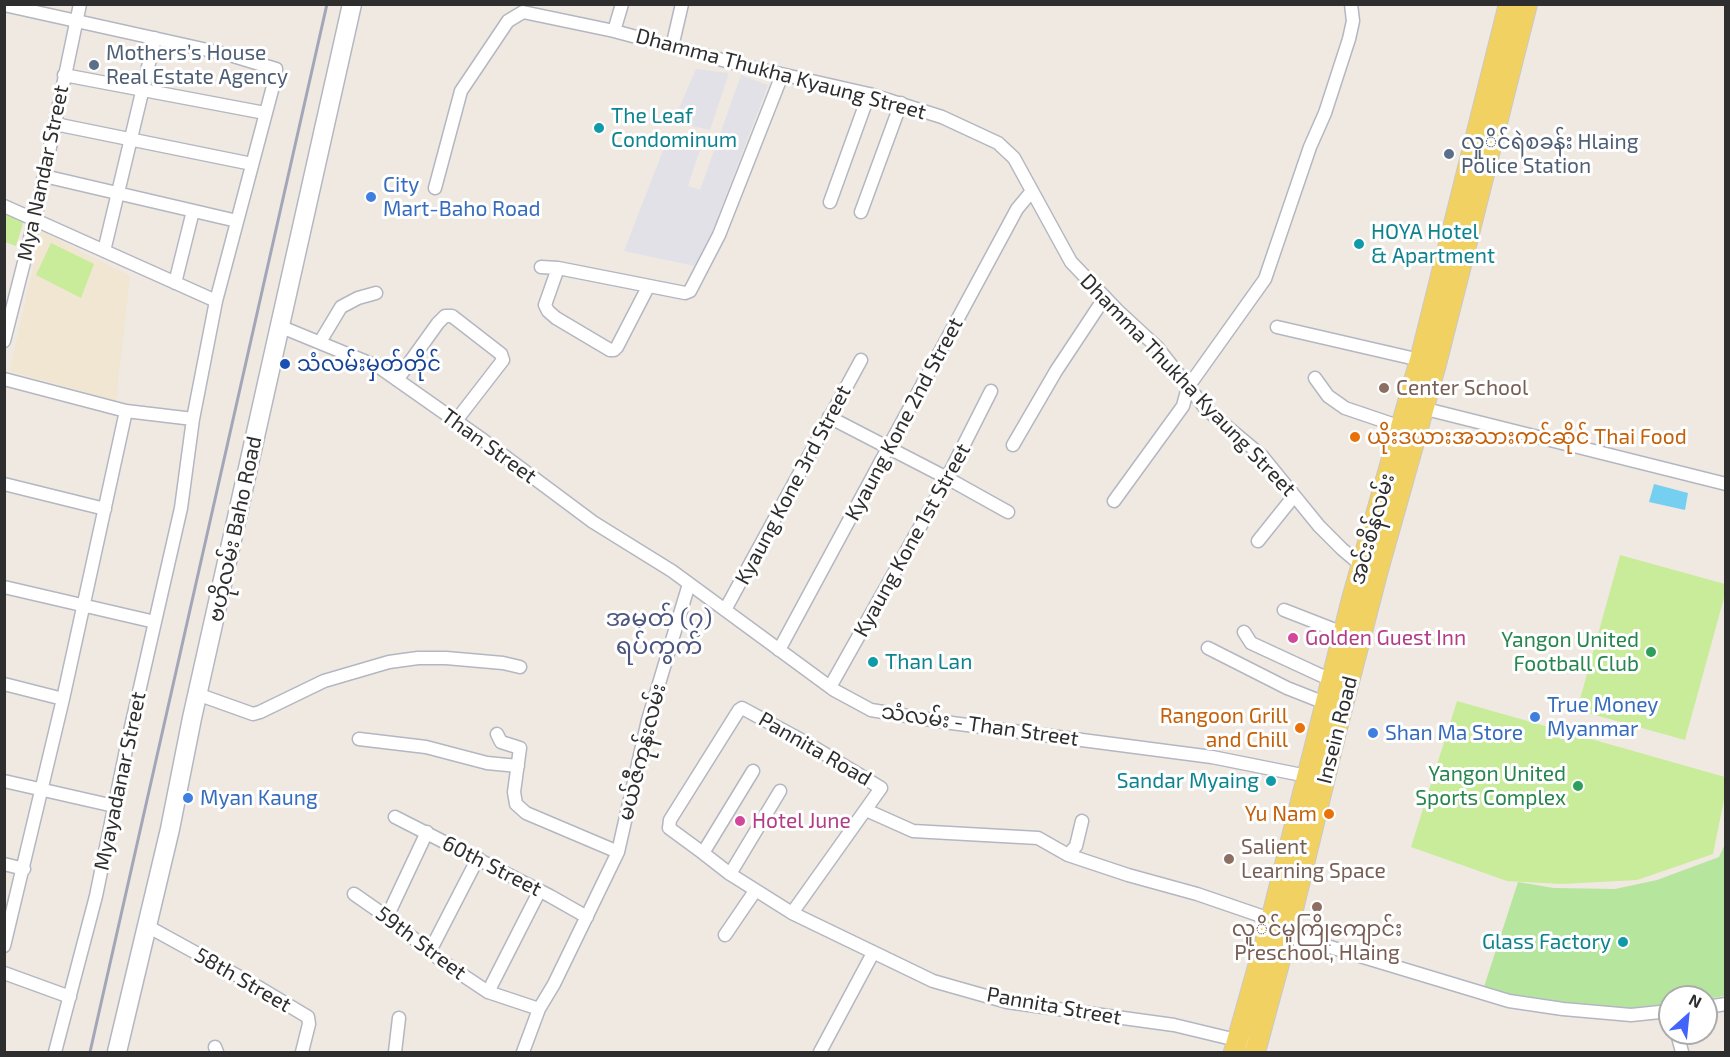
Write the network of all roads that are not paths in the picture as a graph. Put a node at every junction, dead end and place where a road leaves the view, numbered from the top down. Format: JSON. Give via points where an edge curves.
{"nodes":[{"id":1,"x":80,"y":4,"type":"edge"},
{"id":2,"x":352,"y":4,"type":"edge"},
{"id":3,"x":621,"y":4,"type":"edge"},
{"id":4,"x":682,"y":4,"type":"edge"},
{"id":5,"x":1351,"y":4,"type":"edge"},
{"id":6,"x":1509,"y":4,"type":"edge"},
{"id":7,"x":1527,"y":4,"type":"edge"},
{"id":8,"x":11,"y":6,"type":"edge"},
{"id":9,"x":76,"y":20,"type":"junction"},
{"id":10,"x":614,"y":31,"type":"junction"},
{"id":11,"x":155,"y":38,"type":"junction"},
{"id":12,"x":672,"y":46,"type":"junction"},
{"id":13,"x":64,"y":75,"type":"junction"},
{"id":14,"x":782,"y":75,"type":"junction"},
{"id":15,"x":1499,"y":81,"type":"junction"},
{"id":16,"x":143,"y":89,"type":"junction"},
{"id":17,"x":869,"y":94,"type":"junction"},
{"id":18,"x":901,"y":103,"type":"junction"},
{"id":19,"x":265,"y":113,"type":"junction"},
{"id":20,"x":55,"y":124,"type":"junction"},
{"id":21,"x":130,"y":141,"type":"junction"},
{"id":22,"x":252,"y":164,"type":"junction"},
{"id":23,"x":44,"y":176,"type":"junction"},
{"id":24,"x":1476,"y":178,"type":"junction"},
{"id":25,"x":435,"y":188,"type":"dead end"},
{"id":26,"x":1032,"y":191,"type":"junction"},
{"id":27,"x":118,"y":192,"type":"junction"},
{"id":28,"x":830,"y":202,"type":"dead end"},
{"id":29,"x":4,"y":206,"type":"edge"},
{"id":30,"x":193,"y":211,"type":"junction"},
{"id":31,"x":861,"y":212,"type":"dead end"},
{"id":32,"x":35,"y":219,"type":"junction"},
{"id":33,"x":237,"y":221,"type":"junction"},
{"id":34,"x":104,"y":251,"type":"junction"},
{"id":35,"x":541,"y":267,"type":"dead end"},
{"id":36,"x":558,"y":268,"type":"junction"},
{"id":37,"x":175,"y":283,"type":"junction"},
{"id":38,"x":648,"y":287,"type":"junction"},
{"id":39,"x":376,"y":293,"type":"dead end"},
{"id":40,"x":1105,"y":297,"type":"junction"},
{"id":41,"x":216,"y":302,"type":"junction"},
{"id":42,"x":279,"y":326,"type":"junction"},
{"id":43,"x":1276,"y":327,"type":"dead end"},
{"id":44,"x":4,"y":341,"type":"edge"},
{"id":45,"x":321,"y":342,"type":"junction"},
{"id":46,"x":861,"y":360,"type":"dead end"},
{"id":47,"x":1420,"y":360,"type":"junction"},
{"id":48,"x":1315,"y":378,"type":"dead end"},
{"id":49,"x":4,"y":379,"type":"edge"},
{"id":50,"x":397,"y":380,"type":"junction"},
{"id":51,"x":1188,"y":387,"type":"junction"},
{"id":52,"x":991,"y":392,"type":"dead end"},
{"id":53,"x":1416,"y":406,"type":"junction"},
{"id":54,"x":126,"y":411,"type":"junction"},
{"id":55,"x":829,"y":417,"type":"junction"},
{"id":56,"x":193,"y":419,"type":"junction"},
{"id":57,"x":454,"y":422,"type":"junction"},
{"id":58,"x":1401,"y":427,"type":"junction"},
{"id":59,"x":1013,"y":444,"type":"dead end"},
{"id":60,"x":889,"y":449,"type":"junction"},
{"id":61,"x":1400,"y":462,"type":"junction"},
{"id":62,"x":947,"y":478,"type":"junction"},
{"id":63,"x":4,"y":484,"type":"edge"},
{"id":64,"x":1725,"y":484,"type":"edge"},
{"id":65,"x":1294,"y":496,"type":"junction"},
{"id":66,"x":1114,"y":501,"type":"dead end"},
{"id":67,"x":105,"y":509,"type":"junction"},
{"id":68,"x":1008,"y":512,"type":"dead end"},
{"id":69,"x":1258,"y":541,"type":"dead end"},
{"id":70,"x":1370,"y":568,"type":"junction"},
{"id":71,"x":689,"y":584,"type":"junction"},
{"id":72,"x":4,"y":586,"type":"edge"},
{"id":73,"x":83,"y":606,"type":"junction"},
{"id":74,"x":725,"y":610,"type":"junction"},
{"id":75,"x":1284,"y":610,"type":"dead end"},
{"id":76,"x":155,"y":622,"type":"junction"},
{"id":77,"x":1244,"y":632,"type":"dead end"},
{"id":78,"x":1343,"y":633,"type":"junction"},
{"id":79,"x":1208,"y":648,"type":"dead end"},
{"id":80,"x":779,"y":650,"type":"junction"},
{"id":81,"x":1346,"y":657,"type":"junction"},
{"id":82,"x":520,"y":667,"type":"dead end"},
{"id":83,"x":4,"y":684,"type":"edge"},
{"id":84,"x":830,"y":687,"type":"junction"},
{"id":85,"x":197,"y":694,"type":"junction"},
{"id":86,"x":1332,"y":695,"type":"junction"},
{"id":87,"x":63,"y":699,"type":"junction"},
{"id":88,"x":497,"y":734,"type":"dead end"},
{"id":89,"x":359,"y":739,"type":"dead end"},
{"id":90,"x":518,"y":766,"type":"junction"},
{"id":91,"x":753,"y":771,"type":"dead end"},
{"id":92,"x":4,"y":781,"type":"edge"},
{"id":93,"x":1311,"y":782,"type":"junction"},
{"id":94,"x":40,"y":790,"type":"junction"},
{"id":95,"x":780,"y":791,"type":"dead end"},
{"id":96,"x":114,"y":806,"type":"junction"},
{"id":97,"x":866,"y":810,"type":"junction"},
{"id":98,"x":395,"y":817,"type":"dead end"},
{"id":99,"x":1082,"y":821,"type":"dead end"},
{"id":100,"x":427,"y":832,"type":"junction"},
{"id":101,"x":618,"y":852,"type":"junction"},
{"id":102,"x":703,"y":853,"type":"junction"},
{"id":103,"x":1068,"y":855,"type":"junction"},
{"id":104,"x":478,"y":858,"type":"junction"},
{"id":105,"x":4,"y":864,"type":"edge"},
{"id":106,"x":24,"y":869,"type":"junction"},
{"id":107,"x":730,"y":874,"type":"junction"},
{"id":108,"x":756,"y":891,"type":"junction"},
{"id":109,"x":539,"y":892,"type":"junction"},
{"id":110,"x":354,"y":894,"type":"dead end"},
{"id":111,"x":792,"y":913,"type":"junction"},
{"id":112,"x":387,"y":916,"type":"junction"},
{"id":113,"x":587,"y":917,"type":"junction"},
{"id":114,"x":147,"y":926,"type":"junction"},
{"id":115,"x":1275,"y":927,"type":"junction"},
{"id":116,"x":725,"y":935,"type":"dead end"},
{"id":117,"x":4,"y":946,"type":"edge"},
{"id":118,"x":429,"y":951,"type":"junction"},
{"id":119,"x":873,"y":953,"type":"junction"},
{"id":120,"x":4,"y":973,"type":"edge"},
{"id":121,"x":488,"y":992,"type":"junction"},
{"id":122,"x":70,"y":997,"type":"junction"},
{"id":123,"x":539,"y":1009,"type":"junction"},
{"id":124,"x":1658,"y":1012,"type":"edge"},
{"id":125,"x":399,"y":1018,"type":"dead end"},
{"id":126,"x":1236,"y":1046,"type":"edge"},
{"id":127,"x":1256,"y":1049,"type":"edge"},
{"id":128,"x":55,"y":1053,"type":"edge"},
{"id":129,"x":117,"y":1053,"type":"edge"},
{"id":130,"x":302,"y":1053,"type":"edge"},
{"id":131,"x":394,"y":1053,"type":"edge"},
{"id":132,"x":524,"y":1053,"type":"edge"},
{"id":133,"x":820,"y":1053,"type":"edge"}],
"edges":[{"from":1,"to":9,"type":"street","name":"Mya Nandar Street"},
{"from":2,"to":42,"type":"main road","name":"ဗဟိုလမ်း Baho Road"},
{"from":3,"to":10,"type":"street"},
{"from":4,"to":12,"type":"street"},
{"from":5,"to":51,"type":"street","via":[[1349,39],[1265,279]]},
{"from":6,"to":15,"type":"main road","name":"အင်းစိန်လမ်း"},
{"from":7,"to":15,"type":"main road","name":"အင်းစိန်လမ်း"},
{"from":8,"to":9,"type":"street"},
{"from":9,"to":11,"type":"street"},
{"from":9,"to":13,"type":"street","name":"Mya Nandar Street"},
{"from":10,"to":12,"type":"street","name":"Dhamma Thukha Kyaung Street"},
{"from":10,"to":25,"type":"street","name":"Dhamma Thukha Kyaung Street","via":[[523,12],[508,21],[461,92]]},
{"from":11,"to":16,"type":"street"},
{"from":11,"to":19,"type":"street","name":"Myayadanar Street","via":[[276,69]]},
{"from":12,"to":14,"type":"street","name":"Dhamma Thukha Kyaung Street"},
{"from":13,"to":16,"type":"street"},
{"from":13,"to":20,"type":"street","name":"Mya Nandar Street"},
{"from":14,"to":17,"type":"street","name":"Dhamma Thukha Kyaung Street"},
{"from":14,"to":38,"type":"street","via":[[719,235],[693,287],[685,293]]},
{"from":15,"to":24,"type":"main road","name":"အင်းစိန်လမ်း"},
{"from":16,"to":19,"type":"street"},
{"from":16,"to":21,"type":"street"},
{"from":17,"to":18,"type":"street","name":"Dhamma Thukha Kyaung Street"},
{"from":17,"to":28,"type":"street"},
{"from":18,"to":26,"type":"street","name":"Dhamma Thukha Kyaung Street","via":[[998,143],[1014,158]]},
{"from":18,"to":31,"type":"street"},
{"from":19,"to":22,"type":"street","name":"Myayadanar Street"},
{"from":20,"to":21,"type":"street"},
{"from":20,"to":23,"type":"street","name":"Mya Nandar Street"},
{"from":21,"to":22,"type":"street"},
{"from":21,"to":27,"type":"street"},
{"from":22,"to":33,"type":"street","name":"Myayadanar Street"},
{"from":23,"to":27,"type":"street"},
{"from":23,"to":32,"type":"street","name":"Mya Nandar Street"},
{"from":24,"to":47,"type":"main road","name":"အင်းစိန်လမ်း"},
{"from":24,"to":53,"type":"main road"},
{"from":26,"to":40,"type":"street","name":"Dhamma Thukha Kyaung Street","via":[[1071,262]]},
{"from":26,"to":60,"type":"street","name":"Kyaung Kone 2nd Street","via":[[1017,209]]},
{"from":27,"to":30,"type":"street"},
{"from":27,"to":34,"type":"street"},
{"from":29,"to":32,"type":"street"},
{"from":30,"to":33,"type":"street"},
{"from":30,"to":37,"type":"street"},
{"from":32,"to":34,"type":"street"},
{"from":32,"to":44,"type":"street","name":"Mya Nandar Street"},
{"from":33,"to":41,"type":"street","name":"Myayadanar Street"},
{"from":34,"to":37,"type":"street"},
{"from":35,"to":36,"type":"street"},
{"from":36,"to":38,"type":"street"},
{"from":36,"to":38,"type":"street","via":[[545,305],[548,311],[610,350],[617,346]]},
{"from":37,"to":41,"type":"street"},
{"from":39,"to":45,"type":"street","via":[[341,308]]},
{"from":40,"to":51,"type":"street","name":"Dhamma Thukha Kyaung Street","via":[[1157,347]]},
{"from":40,"to":59,"type":"street"},
{"from":41,"to":56,"type":"street","name":"Myayadanar Street"},
{"from":42,"to":45,"type":"street","name":"Than Street"},
{"from":42,"to":85,"type":"main road","name":"ဗဟိုလမ်း Baho Road"},
{"from":43,"to":47,"type":"street"},
{"from":45,"to":50,"type":"street","name":"Than Street"},
{"from":46,"to":55,"type":"street","name":"Kyaung Kone 3rd Street"},
{"from":47,"to":53,"type":"main road","name":"အင်းစိန်လမ်း"},
{"from":48,"to":58,"type":"street","via":[[1328,396],[1345,408]]},
{"from":49,"to":54,"type":"street"},
{"from":50,"to":57,"type":"street","name":"Than Street"},
{"from":50,"to":57,"type":"street","via":[[438,323],[445,316],[452,316],[501,354],[503,360]]},
{"from":51,"to":65,"type":"street","name":"Dhamma Thukha Kyaung Street","via":[[1206,409],[1262,456]]},
{"from":51,"to":66,"type":"street","via":[[1183,406]]},
{"from":52,"to":62,"type":"street","name":"Kyaung Kone 1st Street"},
{"from":53,"to":58,"type":"main road","name":"အင်းစိန်လမ်း"},
{"from":53,"to":61,"type":"main road"},
{"from":53,"to":64,"type":"street"},
{"from":54,"to":56,"type":"street"},
{"from":54,"to":67,"type":"street"},
{"from":55,"to":60,"type":"street"},
{"from":55,"to":74,"type":"street","name":"Kyaung Kone 3rd Street"},
{"from":56,"to":76,"type":"street","name":"Myayadanar Street","via":[[181,508]]},
{"from":57,"to":71,"type":"street","name":"Than Street","via":[[593,522]]},
{"from":58,"to":61,"type":"main road","name":"အင်းစိန်လမ်း"},
{"from":60,"to":62,"type":"street"},
{"from":60,"to":80,"type":"street","name":"Kyaung Kone 2nd Street"},
{"from":61,"to":70,"type":"main road","name":"အင်းစိန်လမ်း"},
{"from":62,"to":68,"type":"street"},
{"from":62,"to":84,"type":"street","name":"Kyaung Kone 1st Street"},
{"from":63,"to":67,"type":"street"},
{"from":65,"to":69,"type":"street"},
{"from":65,"to":70,"type":"street","name":"Dhamma Thukha Kyaung Street","via":[[1318,526]]},
{"from":67,"to":73,"type":"street"},
{"from":70,"to":78,"type":"main road","name":"အင်းစိန်လမ်း"},
{"from":70,"to":81,"type":"main road","name":"Insein Road"},
{"from":71,"to":74,"type":"street","name":"သံလမ်း - Than Street"},
{"from":71,"to":101,"type":"street","name":"မယ်ဇီကုန်းလမ်း","via":[[648,720]]},
{"from":72,"to":73,"type":"street"},
{"from":73,"to":76,"type":"street"},
{"from":73,"to":87,"type":"street"},
{"from":74,"to":80,"type":"street","name":"သံလမ်း - Than Street"},
{"from":75,"to":78,"type":"street"},
{"from":76,"to":96,"type":"street","name":"Myayadanar Street"},
{"from":77,"to":86,"type":"street","via":[[1251,642]]},
{"from":78,"to":81,"type":"main road","name":"အင်းစိန်လမ်း"},
{"from":79,"to":86,"type":"street","via":[[1287,688]]},
{"from":80,"to":84,"type":"street","name":"သံလမ်း - Than Street"},
{"from":81,"to":86,"type":"main road","name":"Insein Road"},
{"from":82,"to":85,"type":"street","via":[[446,658],[389,662],[324,681],[253,714]]},
{"from":83,"to":87,"type":"street"},
{"from":84,"to":93,"type":"street","name":"သံလမ်း - Than Street","via":[[871,710],[1212,757]]},
{"from":85,"to":114,"type":"main road","name":"ဗဟိုလမ်း Baho Road"},
{"from":86,"to":93,"type":"main road"},
{"from":87,"to":94,"type":"street"},
{"from":88,"to":90,"type":"street","via":[[501,742],[520,748]]},
{"from":89,"to":90,"type":"street","via":[[426,747],[487,763]]},
{"from":90,"to":101,"type":"street","via":[[516,804],[526,813]]},
{"from":91,"to":102,"type":"street"},
{"from":92,"to":94,"type":"street"},
{"from":93,"to":115,"type":"main road","name":"Insein Road"},
{"from":94,"to":96,"type":"street"},
{"from":94,"to":106,"type":"street"},
{"from":95,"to":107,"type":"street"},
{"from":96,"to":122,"type":"street","name":"Myayadanar Street"},
{"from":97,"to":102,"type":"street","name":"Pannita Road","via":[[880,787],[742,708],[669,824],[669,828]]},
{"from":97,"to":103,"type":"street","via":[[913,831],[1038,838]]},
{"from":97,"to":111,"type":"street"},
{"from":98,"to":100,"type":"street","name":"60th Street"},
{"from":99,"to":103,"type":"street","via":[[1076,846]]},
{"from":100,"to":104,"type":"street","name":"60th Street"},
{"from":100,"to":112,"type":"street"},
{"from":101,"to":113,"type":"street","name":"မယ်ဇီကုန်းလမ်း"},
{"from":102,"to":107,"type":"street","name":"Pannita Street"},
{"from":103,"to":115,"type":"street","via":[[1197,894]]},
{"from":104,"to":109,"type":"street","name":"60th Street"},
{"from":104,"to":118,"type":"street"},
{"from":105,"to":106,"type":"street"},
{"from":106,"to":117,"type":"street"},
{"from":107,"to":108,"type":"street","name":"Pannita Street"},
{"from":108,"to":111,"type":"street","name":"Pannita Street"},
{"from":108,"to":116,"type":"street"},
{"from":109,"to":113,"type":"street","name":"60th Street"},
{"from":109,"to":121,"type":"street","name":"59th Street"},
{"from":110,"to":112,"type":"street","name":"59th Street"},
{"from":111,"to":119,"type":"street","name":"Pannita Street"},
{"from":112,"to":118,"type":"street","name":"59th Street"},
{"from":113,"to":123,"type":"street","name":"မယ်ဇီကုန်းလမ်း"},
{"from":114,"to":129,"type":"main road","name":"ဗဟိုလမ်း Baho Road"},
{"from":114,"to":130,"type":"street","name":"58th Street","via":[[308,1017]]},
{"from":115,"to":124,"type":"street","via":[[1509,1001],[1631,1015]]},
{"from":115,"to":126,"type":"main road"},
{"from":115,"to":127,"type":"main road","name":"Insein Road"},
{"from":118,"to":121,"type":"street","name":"59th Street"},
{"from":119,"to":126,"type":"street","name":"Pannita Street","via":[[933,981],[1007,1002],[1174,1025]]},
{"from":119,"to":133,"type":"street"},
{"from":120,"to":122,"type":"street"},
{"from":121,"to":123,"type":"street","name":"59th Street"},
{"from":122,"to":128,"type":"street","name":"Myayadanar Street"},
{"from":123,"to":132,"type":"street","name":"မယ်ဇီကုန်းလမ်း"},
{"from":125,"to":131,"type":"street"},
{"from":126,"to":127,"type":"street","name":"Pannita Street"}]}
